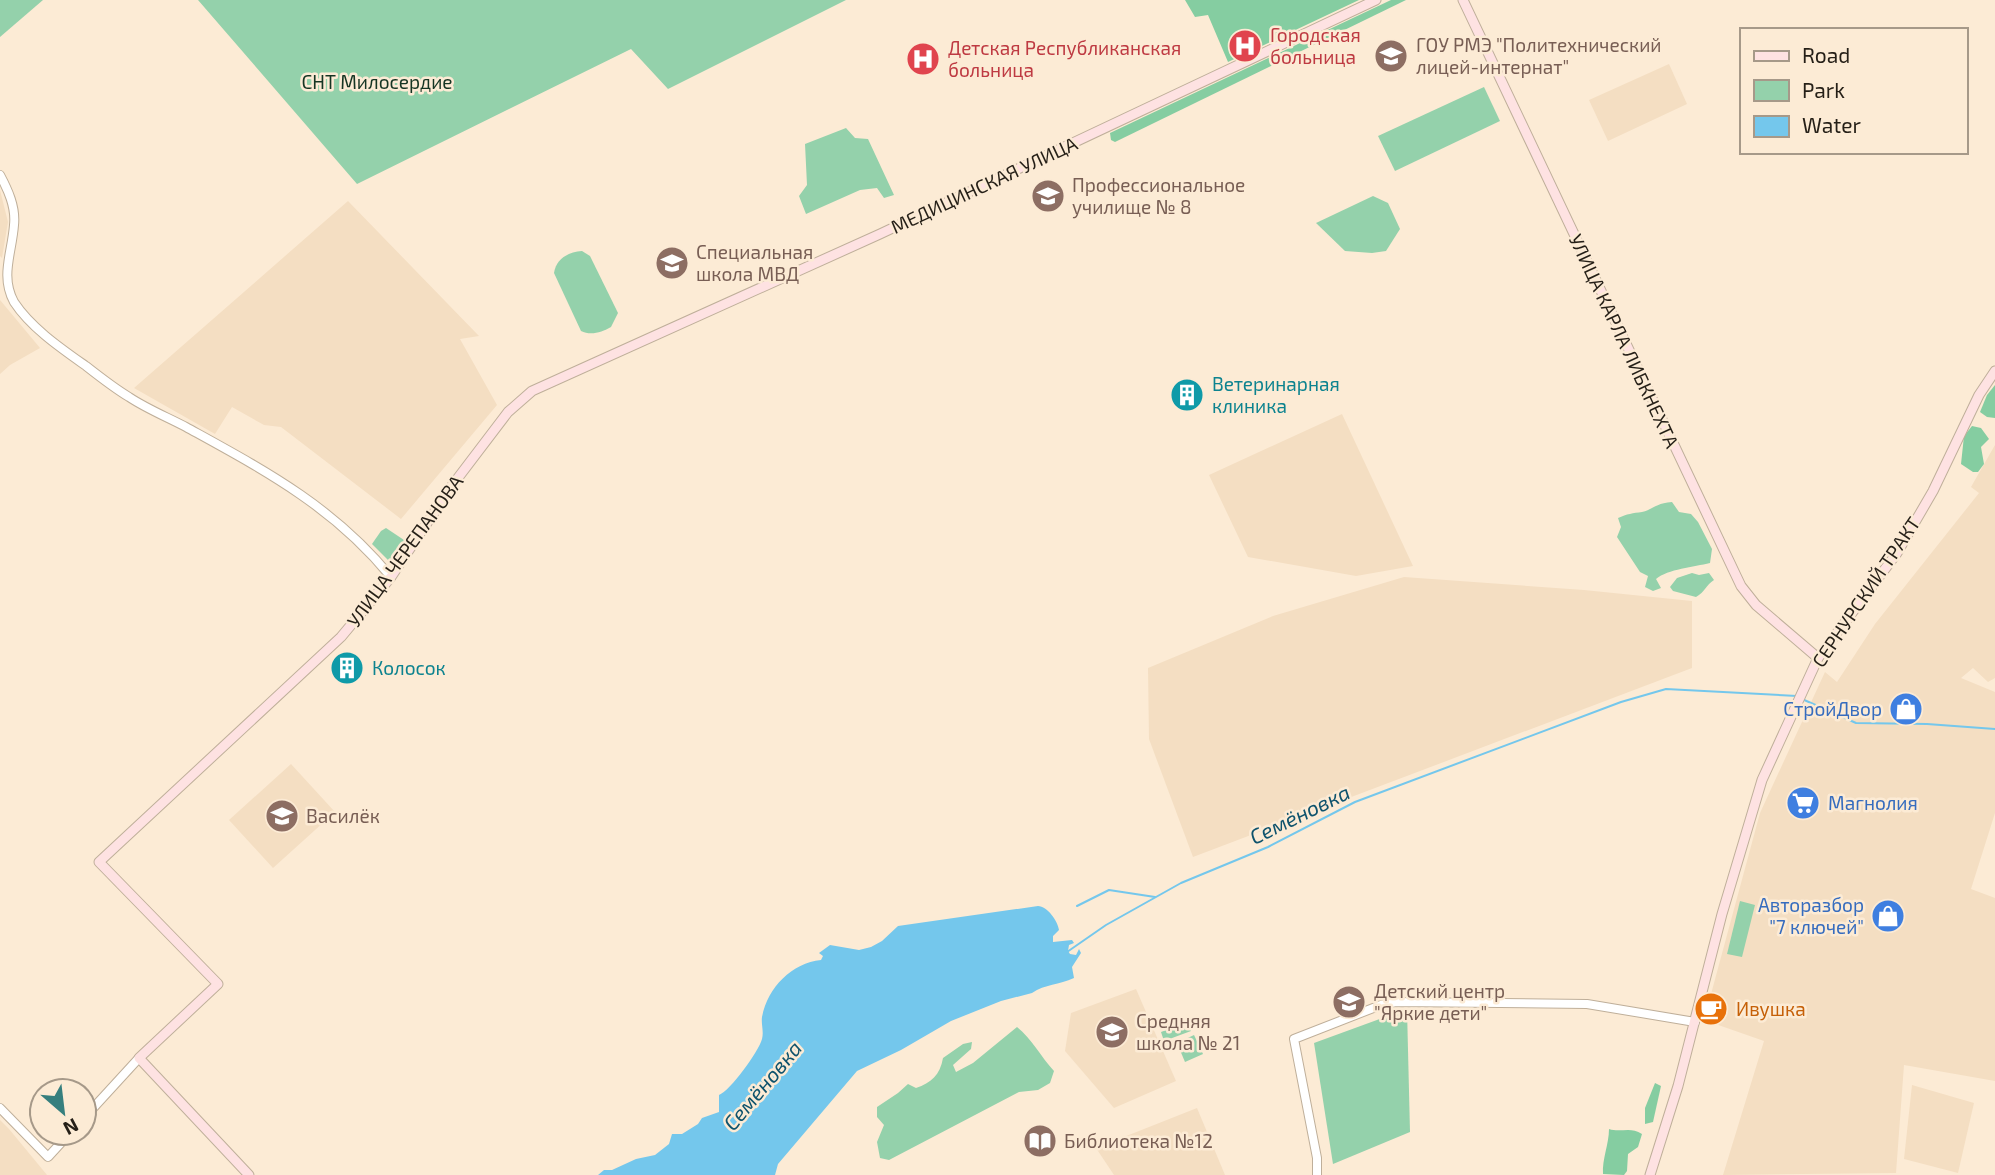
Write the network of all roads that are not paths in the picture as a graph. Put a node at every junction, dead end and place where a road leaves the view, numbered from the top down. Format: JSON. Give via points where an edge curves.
{"nodes":[{"id":1,"x":1376,"y":0,"type":"edge"},
{"id":2,"x":1463,"y":0,"type":"edge"},
{"id":3,"x":0,"y":175,"type":"edge"},
{"id":4,"x":591,"y":365,"type":"joint"},
{"id":5,"x":1995,"y":370,"type":"edge"},
{"id":6,"x":391,"y":577,"type":"junction"},
{"id":7,"x":1818,"y":658,"type":"junction"},
{"id":8,"x":1695,"y":1023,"type":"junction"},
{"id":9,"x":139,"y":1058,"type":"junction"},
{"id":10,"x":98,"y":1103,"type":"edge"},
{"id":11,"x":0,"y":1108,"type":"edge"},
{"id":12,"x":28,"y":1137,"type":"edge"},
{"id":13,"x":38,"y":1147,"type":"edge"},
{"id":14,"x":58,"y":1147,"type":"edge"},
{"id":15,"x":249,"y":1175,"type":"edge"},
{"id":16,"x":1317,"y":1175,"type":"edge"},
{"id":17,"x":1650,"y":1175,"type":"edge"}],
"edges":[{"from":1,"to":4,"type":"main road","name":"МЕДИЦИНСКАЯ УЛИЦА"},
{"from":2,"to":7,"type":"main road","name":"УЛИЦА КАРЛА ЛИБКНЕХТА","via":[[1741,586]]},
{"from":3,"to":6,"type":"street","via":[[15,225],[5,282],[27,318],[131,399],[309,498],[365,547]]},
{"from":4,"to":6,"type":"main road","name":"УЛИЦА ЧЕРЕПАНОВА","via":[[532,391],[513,406]]},
{"from":5,"to":7,"type":"main road","name":"СЕРНУРСКИЙ ТРАКТ","via":[[1897,553]]},
{"from":6,"to":9,"type":"main road","name":"УЛИЦА ЧЕРЕПАНОВА","via":[[341,637],[99,862],[218,984]]},
{"from":7,"to":8,"type":"main road","name":"СЕРНУРСКИЙ ТРАКТ","via":[[1752,806]]},
{"from":8,"to":16,"type":"street","via":[[1587,1004],[1396,1002],[1294,1039]]},
{"from":8,"to":17,"type":"main road","name":"СЕРНУРСКИЙ ТРАКТ"},
{"from":9,"to":10,"type":"street"},
{"from":9,"to":15,"type":"main road"},
{"from":11,"to":12,"type":"street"},
{"from":13,"to":14,"type":"street","via":[[48,1157]]}]}
